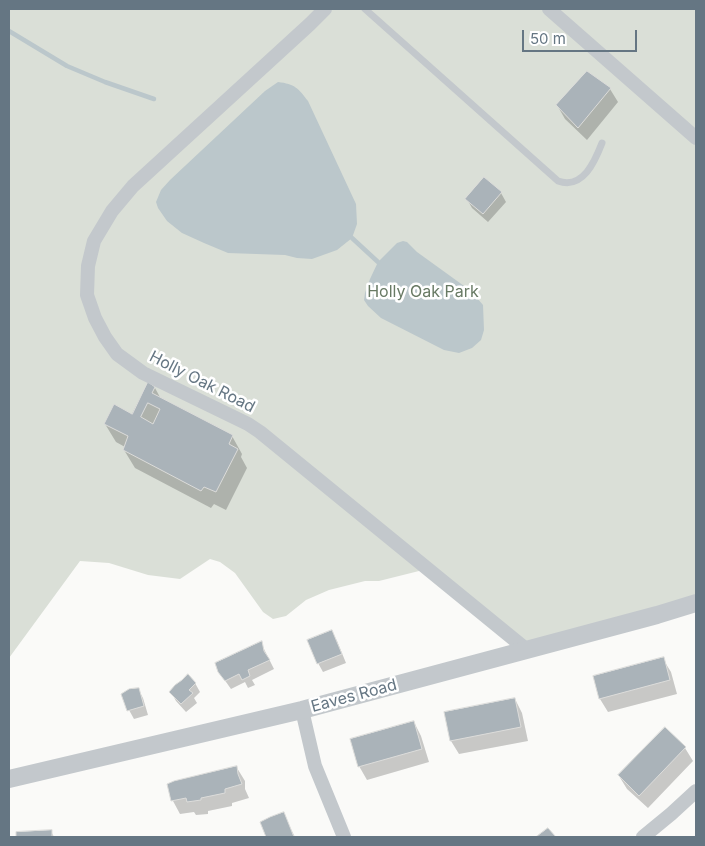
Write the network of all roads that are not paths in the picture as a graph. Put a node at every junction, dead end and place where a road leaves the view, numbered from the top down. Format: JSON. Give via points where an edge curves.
{"nodes":[{"id":1,"x":325,"y":9,"type":"edge"},
{"id":2,"x":365,"y":9,"type":"edge"},
{"id":3,"x":549,"y":9,"type":"edge"},
{"id":4,"x":696,"y":138,"type":"edge"},
{"id":5,"x":602,"y":143,"type":"dead end"},
{"id":6,"x":696,"y":602,"type":"edge"},
{"id":7,"x":527,"y":650,"type":"junction"},
{"id":8,"x":302,"y":710,"type":"junction"},
{"id":9,"x":9,"y":779,"type":"edge"},
{"id":10,"x":696,"y":791,"type":"edge"},
{"id":11,"x":344,"y":837,"type":"edge"},
{"id":12,"x":643,"y":837,"type":"edge"}],
"edges":[{"from":1,"to":7,"type":"street","name":"Holly Oak Road","via":[[133,186],[112,211],[94,241],[88,266],[87,295],[95,318],[117,354],[143,373],[260,432]]},
{"from":2,"to":5,"type":"lane","via":[[558,181],[576,181],[589,171]]},
{"from":3,"to":4,"type":"street"},
{"from":6,"to":7,"type":"street","name":"Eaves Road"},
{"from":7,"to":8,"type":"street","name":"Eaves Road"},
{"from":8,"to":9,"type":"street","name":"Eaves Road"},
{"from":8,"to":11,"type":"street","via":[[315,766]]},
{"from":10,"to":12,"type":"street"}]}
